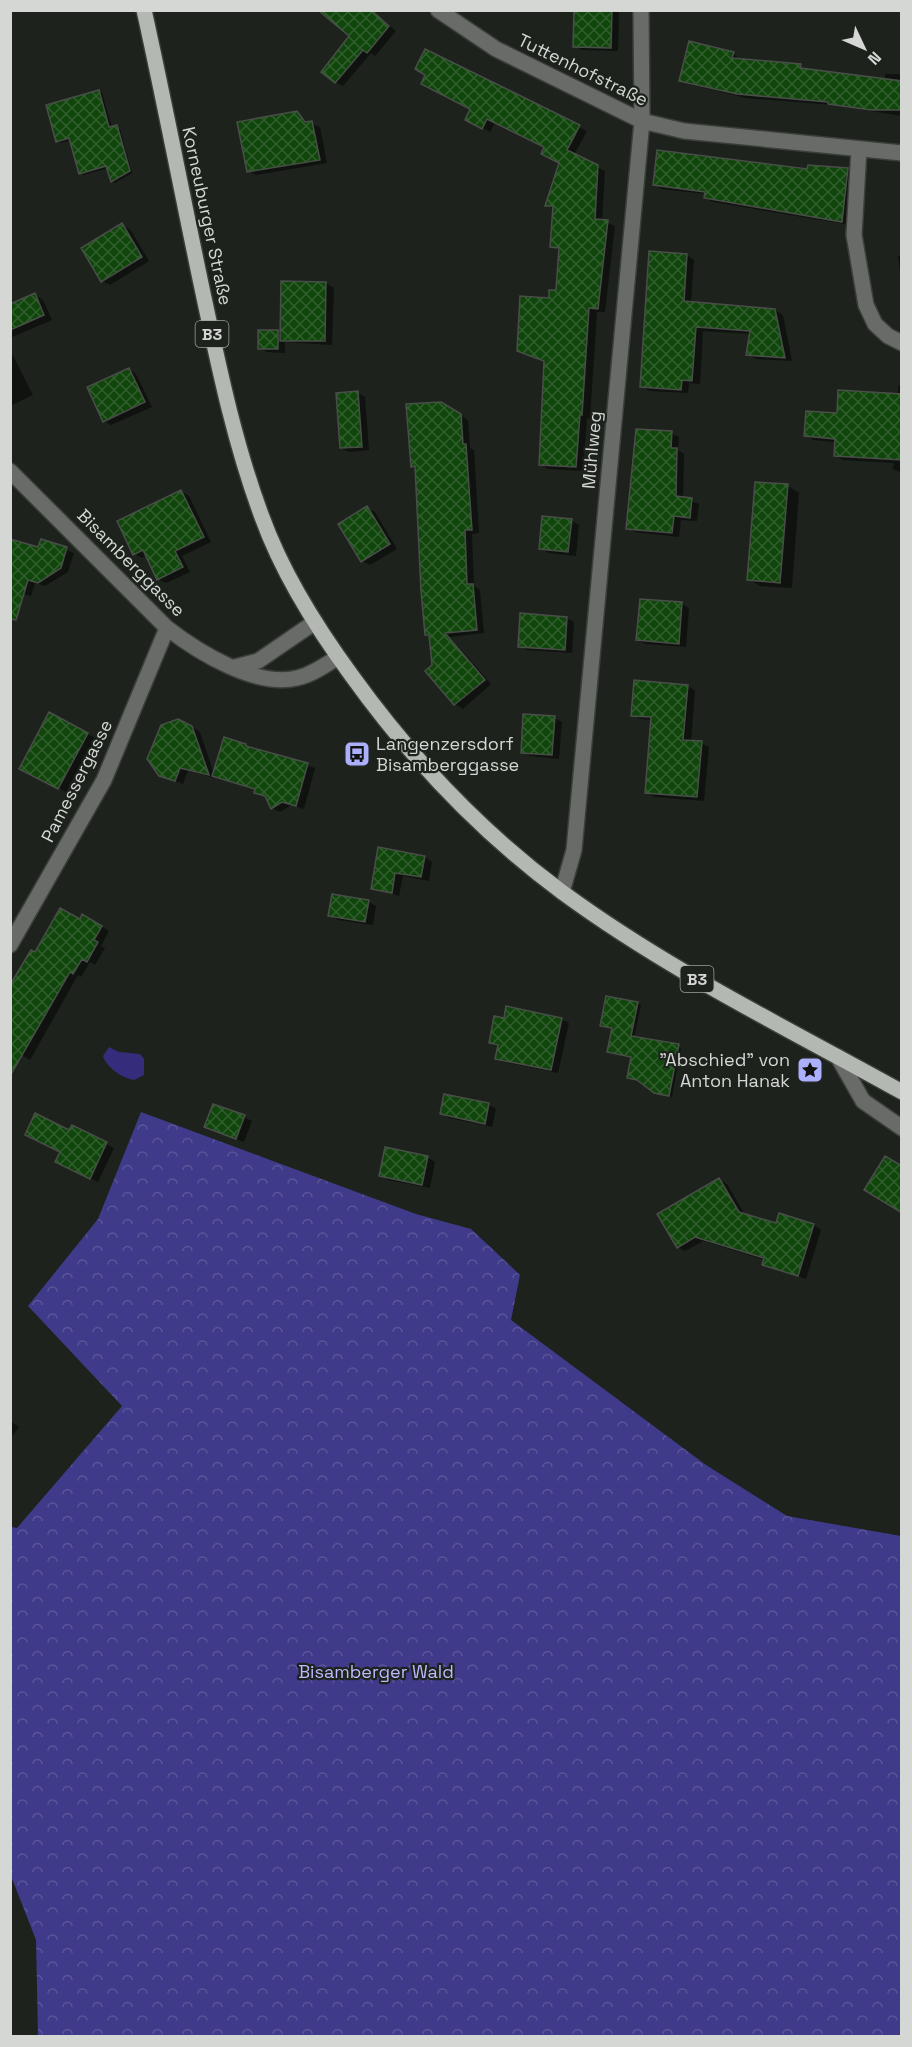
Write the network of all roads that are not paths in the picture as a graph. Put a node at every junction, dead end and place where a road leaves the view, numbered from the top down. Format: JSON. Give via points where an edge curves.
{"nodes":[{"id":1,"x":144,"y":10,"type":"edge"},
{"id":2,"x":438,"y":10,"type":"edge"},
{"id":3,"x":641,"y":10,"type":"edge"},
{"id":4,"x":642,"y":121,"type":"junction"},
{"id":5,"x":859,"y":149,"type":"junction"},
{"id":6,"x":902,"y":153,"type":"edge"},
{"id":7,"x":902,"y":343,"type":"edge"},
{"id":8,"x":10,"y":471,"type":"edge"},
{"id":9,"x":315,"y":622,"type":"junction"},
{"id":10,"x":167,"y":628,"type":"junction"},
{"id":11,"x":338,"y":657,"type":"junction"},
{"id":12,"x":235,"y":667,"type":"junction"},
{"id":13,"x":562,"y":892,"type":"junction"},
{"id":14,"x":10,"y":945,"type":"edge"},
{"id":15,"x":838,"y":1057,"type":"junction"},
{"id":16,"x":902,"y":1092,"type":"edge"},
{"id":17,"x":902,"y":1128,"type":"edge"}],
"edges":[{"from":1,"to":9,"type":"main road","name":"Korneuburger Straße","number":"B3","via":[[213,339],[244,458],[276,552]]},
{"from":2,"to":4,"type":"street","name":"Tuttenhofstraße","via":[[496,50]]},
{"from":3,"to":4,"type":"street","name":"Mühlweg"},
{"from":4,"to":5,"type":"street","name":"Tuttenhofstraße","via":[[684,131]]},
{"from":4,"to":13,"type":"street","name":"Mühlweg","via":[[574,850]]},
{"from":5,"to":6,"type":"street","name":"Tuttenhofstraße"},
{"from":5,"to":7,"type":"street","via":[[854,235],[866,305],[875,324]]},
{"from":8,"to":10,"type":"street","name":"Bisamberggasse"},
{"from":9,"to":11,"type":"main road","name":"Korneuburger Straße","number":"B3"},
{"from":9,"to":12,"type":"street","via":[[258,661]]},
{"from":10,"to":12,"type":"street","name":"Bisamberggasse","via":[[192,647]]},
{"from":10,"to":14,"type":"street","name":"Pamessergasse","via":[[104,780]]},
{"from":11,"to":12,"type":"street","name":"Bisamberggasse","via":[[299,678],[284,680],[250,675]]},
{"from":11,"to":13,"type":"main road","name":"Korneuburger Straße","number":"B3","via":[[390,726],[460,805]]},
{"from":13,"to":15,"type":"main road","name":"Korneuburger Straße","number":"B3","via":[[683,970]]},
{"from":15,"to":16,"type":"main road","name":"Korneuburger Straße","number":"B3"},
{"from":15,"to":17,"type":"street","via":[[863,1101]]}]}
